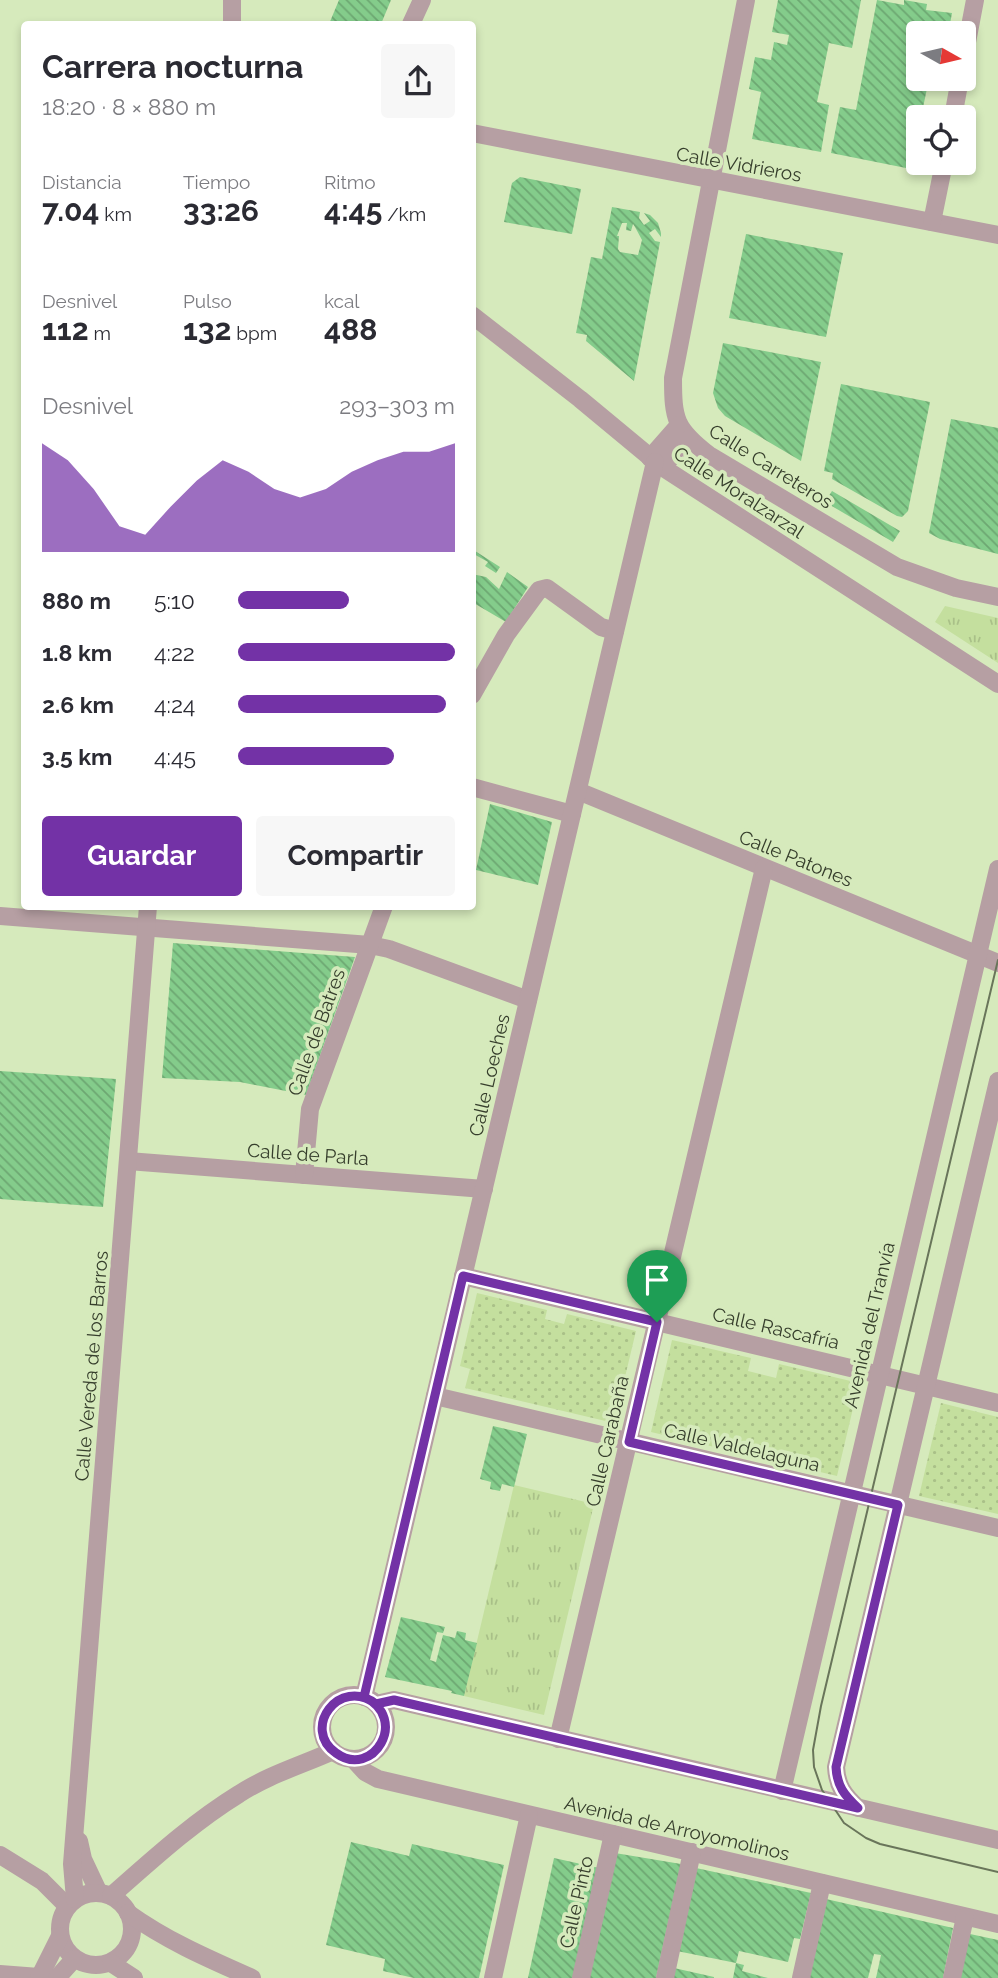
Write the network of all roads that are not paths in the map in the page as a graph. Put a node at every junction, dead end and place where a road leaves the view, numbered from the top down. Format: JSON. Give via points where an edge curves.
{"nodes":[{"id":1,"x":216,"y":0,"type":"edge"},
{"id":2,"x":422,"y":0,"type":"edge"},
{"id":3,"x":746,"y":0,"type":"edge"},
{"id":4,"x":975,"y":0,"type":"edge"},
{"id":5,"x":234,"y":8,"type":"edge"},
{"id":6,"x":412,"y":21,"type":"edge"},
{"id":7,"x":971,"y":21,"type":"edge"},
{"id":8,"x":476,"y":134,"type":"edge"},
{"id":9,"x":942,"y":175,"type":"edge"},
{"id":10,"x":711,"y":181,"type":"junction"},
{"id":11,"x":932,"y":222,"type":"junction"},
{"id":12,"x":998,"y":235,"type":"edge"},
{"id":13,"x":476,"y":318,"type":"edge"},
{"id":14,"x":684,"y":432,"type":"junction"},
{"id":15,"x":656,"y":463,"type":"junction"},
{"id":16,"x":998,"y":597,"type":"edge"},
{"id":17,"x":615,"y":631,"type":"junction"},
{"id":18,"x":998,"y":684,"type":"edge"},
{"id":19,"x":476,"y":688,"type":"edge"},
{"id":20,"x":476,"y":788,"type":"edge"},
{"id":21,"x":578,"y":791,"type":"junction"},
{"id":22,"x":572,"y":814,"type":"junction"},
{"id":23,"x":764,"y":868,"type":"junction"},
{"id":24,"x":998,"y":869,"type":"edge"},
{"id":25,"x":148,"y":910,"type":"edge"},
{"id":26,"x":383,"y":910,"type":"edge"},
{"id":27,"x":0,"y":916,"type":"edge"},
{"id":28,"x":147,"y":928,"type":"junction"},
{"id":29,"x":370,"y":945,"type":"junction"},
{"id":30,"x":977,"y":954,"type":"junction"},
{"id":31,"x":998,"y":963,"type":"edge"},
{"id":32,"x":528,"y":1000,"type":"junction"},
{"id":33,"x":998,"y":1081,"type":"edge"},
{"id":34,"x":128,"y":1161,"type":"junction"},
{"id":35,"x":304,"y":1175,"type":"junction"},
{"id":36,"x":484,"y":1189,"type":"junction"},
{"id":37,"x":463,"y":1276,"type":"junction"},
{"id":38,"x":657,"y":1322,"type":"junction"},
{"id":39,"x":880,"y":1374,"type":"junction"},
{"id":40,"x":926,"y":1385,"type":"junction"},
{"id":41,"x":435,"y":1396,"type":"junction"},
{"id":42,"x":998,"y":1403,"type":"edge"},
{"id":43,"x":629,"y":1442,"type":"junction"},
{"id":44,"x":851,"y":1494,"type":"junction"},
{"id":45,"x":898,"y":1505,"type":"junction"},
{"id":46,"x":998,"y":1528,"type":"edge"},
{"id":47,"x":370,"y":1700,"type":"junction"},
{"id":48,"x":558,"y":1739,"type":"junction"},
{"id":49,"x":333,"y":1751,"type":"junction"},
{"id":50,"x":354,"y":1759,"type":"junction"},
{"id":51,"x":782,"y":1790,"type":"junction"},
{"id":52,"x":858,"y":1808,"type":"junction"},
{"id":53,"x":529,"y":1815,"type":"junction"},
{"id":54,"x":76,"y":1829,"type":"junction"},
{"id":55,"x":613,"y":1834,"type":"junction"},
{"id":56,"x":998,"y":1840,"type":"edge"},
{"id":57,"x":692,"y":1853,"type":"junction"},
{"id":58,"x":0,"y":1855,"type":"edge"},
{"id":59,"x":822,"y":1883,"type":"junction"},
{"id":60,"x":105,"y":1894,"type":"junction"},
{"id":61,"x":71,"y":1903,"type":"junction"},
{"id":62,"x":128,"y":1913,"type":"junction"},
{"id":63,"x":965,"y":1917,"type":"junction"},
{"id":64,"x":998,"y":1924,"type":"edge"},
{"id":65,"x":60,"y":1936,"type":"junction"},
{"id":66,"x":75,"y":1959,"type":"junction"},
{"id":67,"x":110,"y":1968,"type":"edge"},
{"id":68,"x":0,"y":1974,"type":"edge"},
{"id":69,"x":45,"y":1978,"type":"edge"},
{"id":70,"x":134,"y":1978,"type":"edge"},
{"id":71,"x":252,"y":1978,"type":"edge"},
{"id":72,"x":493,"y":1978,"type":"edge"},
{"id":73,"x":581,"y":1978,"type":"edge"},
{"id":74,"x":664,"y":1978,"type":"edge"},
{"id":75,"x":801,"y":1978,"type":"edge"},
{"id":76,"x":952,"y":1978,"type":"edge"}],
"edges":[{"from":1,"to":5,"type":"street"},
{"from":2,"to":6,"type":"street"},
{"from":3,"to":10,"type":"street"},
{"from":4,"to":7,"type":"street"},
{"from":8,"to":10,"type":"street","name":"Calle Vidrieros"},
{"from":9,"to":11,"type":"street"},
{"from":10,"to":11,"type":"street","name":"Calle Vidrieros"},
{"from":10,"to":14,"type":"street","via":[[673,379],[673,410]]},
{"from":11,"to":12,"type":"street","name":"Calle Vidrieros"},
{"from":13,"to":15,"type":"street","name":"Calle Moralzarzal"},
{"from":14,"to":15,"type":"street"},
{"from":14,"to":16,"type":"street","name":"Calle Carreteros","via":[[709,455],[897,567]]},
{"from":15,"to":17,"type":"street","name":"Calle Loeches"},
{"from":15,"to":18,"type":"street","name":"Calle Moralzarzal"},
{"from":17,"to":19,"type":"street","via":[[601,627],[547,588],[539,590]]},
{"from":17,"to":21,"type":"street","name":"Calle Loeches"},
{"from":20,"to":22,"type":"street"},
{"from":21,"to":22,"type":"street","name":"Calle Loeches"},
{"from":21,"to":23,"type":"street","name":"Calle Patones"},
{"from":22,"to":32,"type":"street","name":"Calle Loeches"},
{"from":23,"to":30,"type":"street","name":"Calle Patones"},
{"from":23,"to":38,"type":"street","name":"Calle Carabaña"},
{"from":24,"to":30,"type":"street","name":"Avenida del Tranvía"},
{"from":25,"to":28,"type":"street","name":"Calle Vereda de los Barros"},
{"from":26,"to":29,"type":"street","name":"Calle de Batres"},
{"from":27,"to":28,"type":"street"},
{"from":28,"to":29,"type":"street"},
{"from":28,"to":34,"type":"street","name":"Calle Vereda de los Barros"},
{"from":29,"to":32,"type":"street"},
{"from":29,"to":35,"type":"street","name":"Calle de Batres","via":[[310,1109]]},
{"from":30,"to":31,"type":"street","name":"Calle Patones"},
{"from":30,"to":39,"type":"street","name":"Avenida del Tranvía"},
{"from":32,"to":36,"type":"street","name":"Calle Loeches"},
{"from":33,"to":40,"type":"street"},
{"from":34,"to":35,"type":"street","name":"Calle de Parla"},
{"from":34,"to":54,"type":"street","name":"Calle Vereda de los Barros"},
{"from":35,"to":36,"type":"street","name":"Calle de Parla"},
{"from":36,"to":37,"type":"street","name":"Calle Loeches"},
{"from":37,"to":38,"type":"street","name":"Calle Rascafría"},
{"from":37,"to":41,"type":"street","name":"Calle Loeches"},
{"from":38,"to":39,"type":"street","name":"Calle Rascafría"},
{"from":38,"to":43,"type":"street","name":"Calle Carabaña"},
{"from":39,"to":40,"type":"street","name":"Calle Rascafría"},
{"from":39,"to":44,"type":"street","name":"Avenida del Tranvía"},
{"from":40,"to":42,"type":"street","name":"Calle Rascafría"},
{"from":40,"to":45,"type":"street"},
{"from":41,"to":43,"type":"street","name":"Calle Valdelaguna"},
{"from":41,"to":47,"type":"street","name":"Calle Loeches"},
{"from":43,"to":44,"type":"street","name":"Calle Valdelaguna"},
{"from":43,"to":48,"type":"street","name":"Calle Carabaña"},
{"from":44,"to":45,"type":"street","name":"Calle Valdelaguna"},
{"from":44,"to":51,"type":"street","name":"Avenida del Tranvía"},
{"from":45,"to":46,"type":"street","name":"Calle Valdelaguna"},
{"from":45,"to":52,"type":"street","via":[[836,1767],[844,1795]]},
{"from":47,"to":48,"type":"street","via":[[394,1700]]},
{"from":47,"to":49,"type":"street","via":[[342,1698],[326,1712],[323,1733]]},
{"from":47,"to":50,"type":"street","via":[[386,1721],[384,1739],[372,1754]]},
{"from":48,"to":51,"type":"street"},
{"from":49,"to":50,"type":"street"},
{"from":49,"to":60,"type":"street","via":[[240,1793]]},
{"from":50,"to":53,"type":"street","name":"Avenida de Arroyomolinos","via":[[379,1779]]},
{"from":51,"to":52,"type":"street"},
{"from":52,"to":56,"type":"street"},
{"from":53,"to":55,"type":"street","name":"Avenida de Arroyomolinos"},
{"from":53,"to":72,"type":"street"},
{"from":54,"to":60,"type":"street","name":"Calle Vereda de los Barros","via":[[83,1858]]},
{"from":54,"to":61,"type":"street","name":"Calle Vereda de los Barros"},
{"from":55,"to":57,"type":"street","name":"Avenida de Arroyomolinos"},
{"from":55,"to":73,"type":"street","name":"Calle Pinto"},
{"from":57,"to":59,"type":"street","name":"Avenida de Arroyomolinos"},
{"from":57,"to":74,"type":"street"},
{"from":58,"to":61,"type":"street"},
{"from":59,"to":63,"type":"street","name":"Avenida de Arroyomolinos"},
{"from":59,"to":75,"type":"street"},
{"from":60,"to":61,"type":"street","via":[[86,1894]]},
{"from":60,"to":62,"type":"street"},
{"from":61,"to":65,"type":"street"},
{"from":62,"to":67,"type":"street","via":[[132,1936]]},
{"from":62,"to":71,"type":"street","via":[[194,1952]]},
{"from":63,"to":64,"type":"street","name":"Avenida de Arroyomolinos"},
{"from":63,"to":76,"type":"street"},
{"from":65,"to":66,"type":"street"},
{"from":65,"to":69,"type":"street"},
{"from":66,"to":67,"type":"street"},
{"from":66,"to":69,"type":"street"},
{"from":67,"to":70,"type":"street"},
{"from":68,"to":69,"type":"street"}]}
